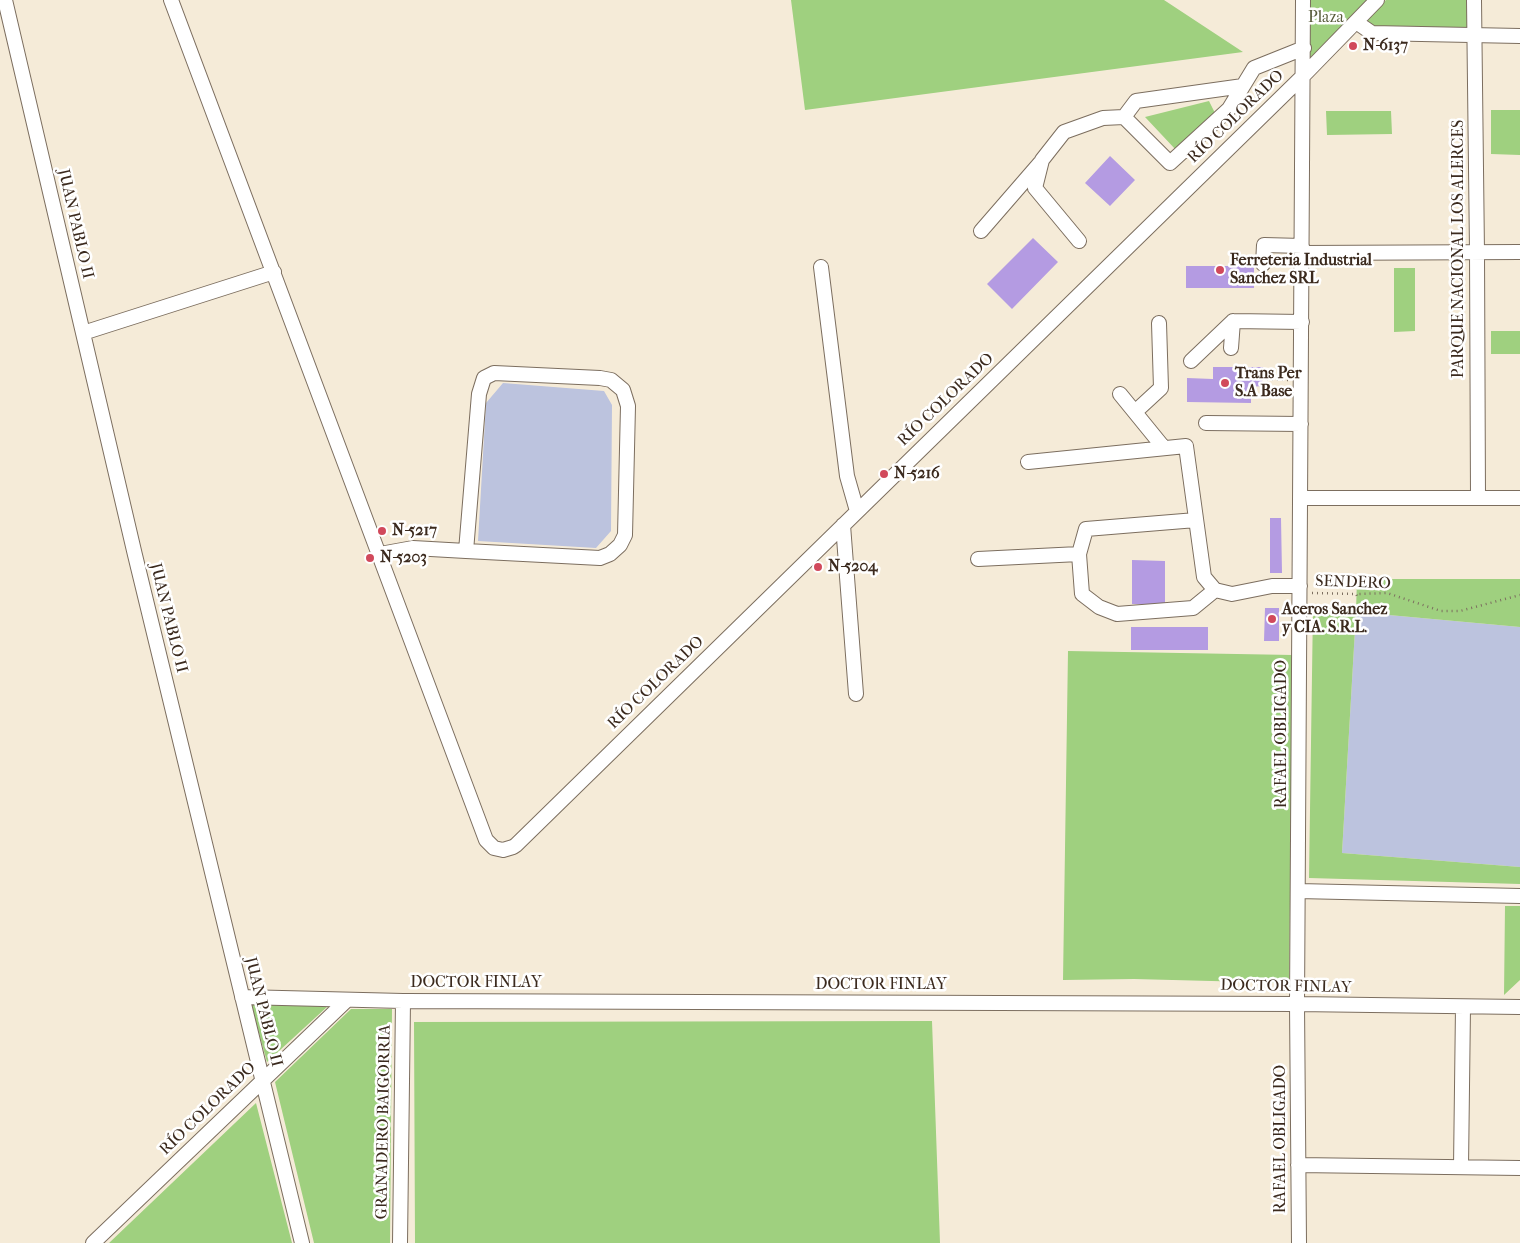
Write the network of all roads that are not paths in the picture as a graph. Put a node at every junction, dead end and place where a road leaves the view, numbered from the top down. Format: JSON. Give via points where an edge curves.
{"nodes":[{"id":1,"x":4,"y":0,"type":"edge"},
{"id":2,"x":171,"y":0,"type":"edge"},
{"id":3,"x":1304,"y":0,"type":"edge"},
{"id":4,"x":1377,"y":0,"type":"edge"},
{"id":5,"x":1474,"y":0,"type":"edge"},
{"id":6,"x":1356,"y":22,"type":"junction"},
{"id":7,"x":1475,"y":36,"type":"junction"},
{"id":8,"x":1520,"y":36,"type":"edge"},
{"id":9,"x":1304,"y":48,"type":"junction"},
{"id":10,"x":1304,"y":76,"type":"junction"},
{"id":11,"x":1243,"y":86,"type":"junction"},
{"id":12,"x":1124,"y":117,"type":"junction"},
{"id":13,"x":1042,"y":160,"type":"junction"},
{"id":14,"x":980,"y":231,"type":"dead end"},
{"id":15,"x":1079,"y":241,"type":"dead end"},
{"id":16,"x":1302,"y":249,"type":"junction"},
{"id":17,"x":1477,"y":252,"type":"junction"},
{"id":18,"x":1520,"y":252,"type":"edge"},
{"id":19,"x":1264,"y":264,"type":"dead end"},
{"id":20,"x":821,"y":267,"type":"dead end"},
{"id":21,"x":274,"y":272,"type":"junction"},
{"id":22,"x":1232,"y":321,"type":"junction"},
{"id":23,"x":1302,"y":322,"type":"junction"},
{"id":24,"x":1159,"y":323,"type":"dead end"},
{"id":25,"x":83,"y":333,"type":"junction"},
{"id":26,"x":1231,"y":348,"type":"dead end"},
{"id":27,"x":1191,"y":361,"type":"dead end"},
{"id":28,"x":1120,"y":394,"type":"dead end"},
{"id":29,"x":1135,"y":412,"type":"junction"},
{"id":30,"x":1206,"y":423,"type":"dead end"},
{"id":31,"x":1301,"y":424,"type":"junction"},
{"id":32,"x":1164,"y":448,"type":"junction"},
{"id":33,"x":1028,"y":462,"type":"dead end"},
{"id":34,"x":1301,"y":498,"type":"junction"},
{"id":35,"x":1478,"y":498,"type":"junction"},
{"id":36,"x":1520,"y":498,"type":"edge"},
{"id":37,"x":857,"y":511,"type":"junction"},
{"id":38,"x":1196,"y":520,"type":"junction"},
{"id":39,"x":842,"y":526,"type":"junction"},
{"id":40,"x":466,"y":551,"type":"junction"},
{"id":41,"x":380,"y":554,"type":"junction"},
{"id":42,"x":1079,"y":554,"type":"junction"},
{"id":43,"x":978,"y":559,"type":"dead end"},
{"id":44,"x":1215,"y":590,"type":"junction"},
{"id":45,"x":1300,"y":590,"type":"junction"},
{"id":46,"x":856,"y":694,"type":"dead end"},
{"id":47,"x":1298,"y":891,"type":"junction"},
{"id":48,"x":1520,"y":896,"type":"edge"},
{"id":49,"x":242,"y":997,"type":"junction"},
{"id":50,"x":347,"y":1000,"type":"junction"},
{"id":51,"x":403,"y":1001,"type":"junction"},
{"id":52,"x":1298,"y":1004,"type":"junction"},
{"id":53,"x":1517,"y":1004,"type":"edge"},
{"id":54,"x":1463,"y":1006,"type":"junction"},
{"id":55,"x":262,"y":1082,"type":"junction"},
{"id":56,"x":1298,"y":1165,"type":"junction"},
{"id":57,"x":1461,"y":1168,"type":"junction"},
{"id":58,"x":1520,"y":1168,"type":"edge"},
{"id":59,"x":93,"y":1243,"type":"edge"},
{"id":60,"x":302,"y":1243,"type":"edge"},
{"id":61,"x":400,"y":1243,"type":"edge"},
{"id":62,"x":1299,"y":1243,"type":"edge"}],
"edges":[{"from":1,"to":25,"type":"street","name":"JUAN PABLO II"},
{"from":2,"to":21,"type":"street"},
{"from":3,"to":9,"type":"street","name":"RAFAEL OBLIGADO"},
{"from":4,"to":6,"type":"street","name":"RÍO COLORADO"},
{"from":5,"to":7,"type":"street","name":"PARQUE NACIONAL LOS ALERCES"},
{"from":6,"to":7,"type":"street","via":[[1372,33]]},
{"from":6,"to":10,"type":"street","name":"RÍO COLORADO"},
{"from":7,"to":8,"type":"street"},
{"from":7,"to":17,"type":"street","name":"PARQUE NACIONAL LOS ALERCES"},
{"from":9,"to":10,"type":"street","name":"RAFAEL OBLIGADO"},
{"from":9,"to":11,"type":"street","via":[[1254,68]]},
{"from":10,"to":16,"type":"street","name":"RAFAEL OBLIGADO"},
{"from":10,"to":37,"type":"street","name":"RÍO COLORADO"},
{"from":11,"to":12,"type":"street","via":[[1136,101]]},
{"from":11,"to":12,"type":"street","via":[[1229,109],[1170,163]]},
{"from":12,"to":13,"type":"street","via":[[1103,118],[1064,132]]},
{"from":13,"to":14,"type":"street"},
{"from":13,"to":15,"type":"street","via":[[1035,188]]},
{"from":16,"to":17,"type":"street"},
{"from":16,"to":19,"type":"street","via":[[1264,245]]},
{"from":16,"to":23,"type":"street","name":"RAFAEL OBLIGADO"},
{"from":17,"to":18,"type":"street"},
{"from":17,"to":35,"type":"street","name":"PARQUE NACIONAL LOS ALERCES"},
{"from":20,"to":37,"type":"street","via":[[847,476]]},
{"from":21,"to":25,"type":"street"},
{"from":21,"to":41,"type":"street"},
{"from":22,"to":23,"type":"street"},
{"from":22,"to":26,"type":"street"},
{"from":22,"to":27,"type":"street"},
{"from":23,"to":31,"type":"street","name":"RAFAEL OBLIGADO"},
{"from":24,"to":29,"type":"street","via":[[1161,388]]},
{"from":25,"to":49,"type":"street","name":"JUAN PABLO II"},
{"from":28,"to":29,"type":"street"},
{"from":29,"to":32,"type":"street"},
{"from":30,"to":31,"type":"street"},
{"from":31,"to":34,"type":"street","name":"RAFAEL OBLIGADO"},
{"from":32,"to":33,"type":"street"},
{"from":32,"to":38,"type":"street","via":[[1186,446]]},
{"from":34,"to":35,"type":"street"},
{"from":34,"to":45,"type":"street","name":"RAFAEL OBLIGADO"},
{"from":35,"to":36,"type":"street"},
{"from":37,"to":39,"type":"street","name":"RÍO COLORADO"},
{"from":38,"to":42,"type":"street","via":[[1086,529]]},
{"from":38,"to":44,"type":"street","via":[[1204,577]]},
{"from":39,"to":41,"type":"street","name":"RÍO COLORADO","via":[[516,845],[499,850],[486,840]]},
{"from":39,"to":46,"type":"street"},
{"from":40,"to":40,"type":"street","via":[[600,558],[620,545],[625,535],[628,406],[623,390],[611,380],[600,378],[494,373],[484,378],[479,394]]},
{"from":40,"to":41,"type":"street","via":[[413,548]]},
{"from":42,"to":43,"type":"street"},
{"from":42,"to":44,"type":"street","via":[[1082,594],[1099,607],[1117,614],[1194,608]]},
{"from":44,"to":45,"type":"street","via":[[1232,594],[1272,586]]},
{"from":45,"to":47,"type":"street","name":"RAFAEL OBLIGADO"},
{"from":47,"to":48,"type":"street"},
{"from":47,"to":52,"type":"street","name":"RAFAEL OBLIGADO"},
{"from":49,"to":50,"type":"street","name":"DOCTOR FINLAY"},
{"from":49,"to":55,"type":"street","name":"JUAN PABLO II"},
{"from":50,"to":51,"type":"street","name":"DOCTOR FINLAY"},
{"from":50,"to":55,"type":"street","name":"RÍO COLORADO"},
{"from":51,"to":52,"type":"street","name":"DOCTOR FINLAY"},
{"from":51,"to":61,"type":"street","name":"GRANADERO BAIGORRIA"},
{"from":52,"to":54,"type":"street","name":"DOCTOR FINLAY"},
{"from":52,"to":56,"type":"street","name":"RAFAEL OBLIGADO"},
{"from":53,"to":54,"type":"street","name":"DOCTOR FINLAY"},
{"from":54,"to":57,"type":"street"},
{"from":55,"to":59,"type":"street","name":"RÍO COLORADO"},
{"from":55,"to":60,"type":"street","name":"JUAN PABLO II"},
{"from":56,"to":57,"type":"street"},
{"from":56,"to":62,"type":"street","name":"RAFAEL OBLIGADO"},
{"from":57,"to":58,"type":"street"}]}
